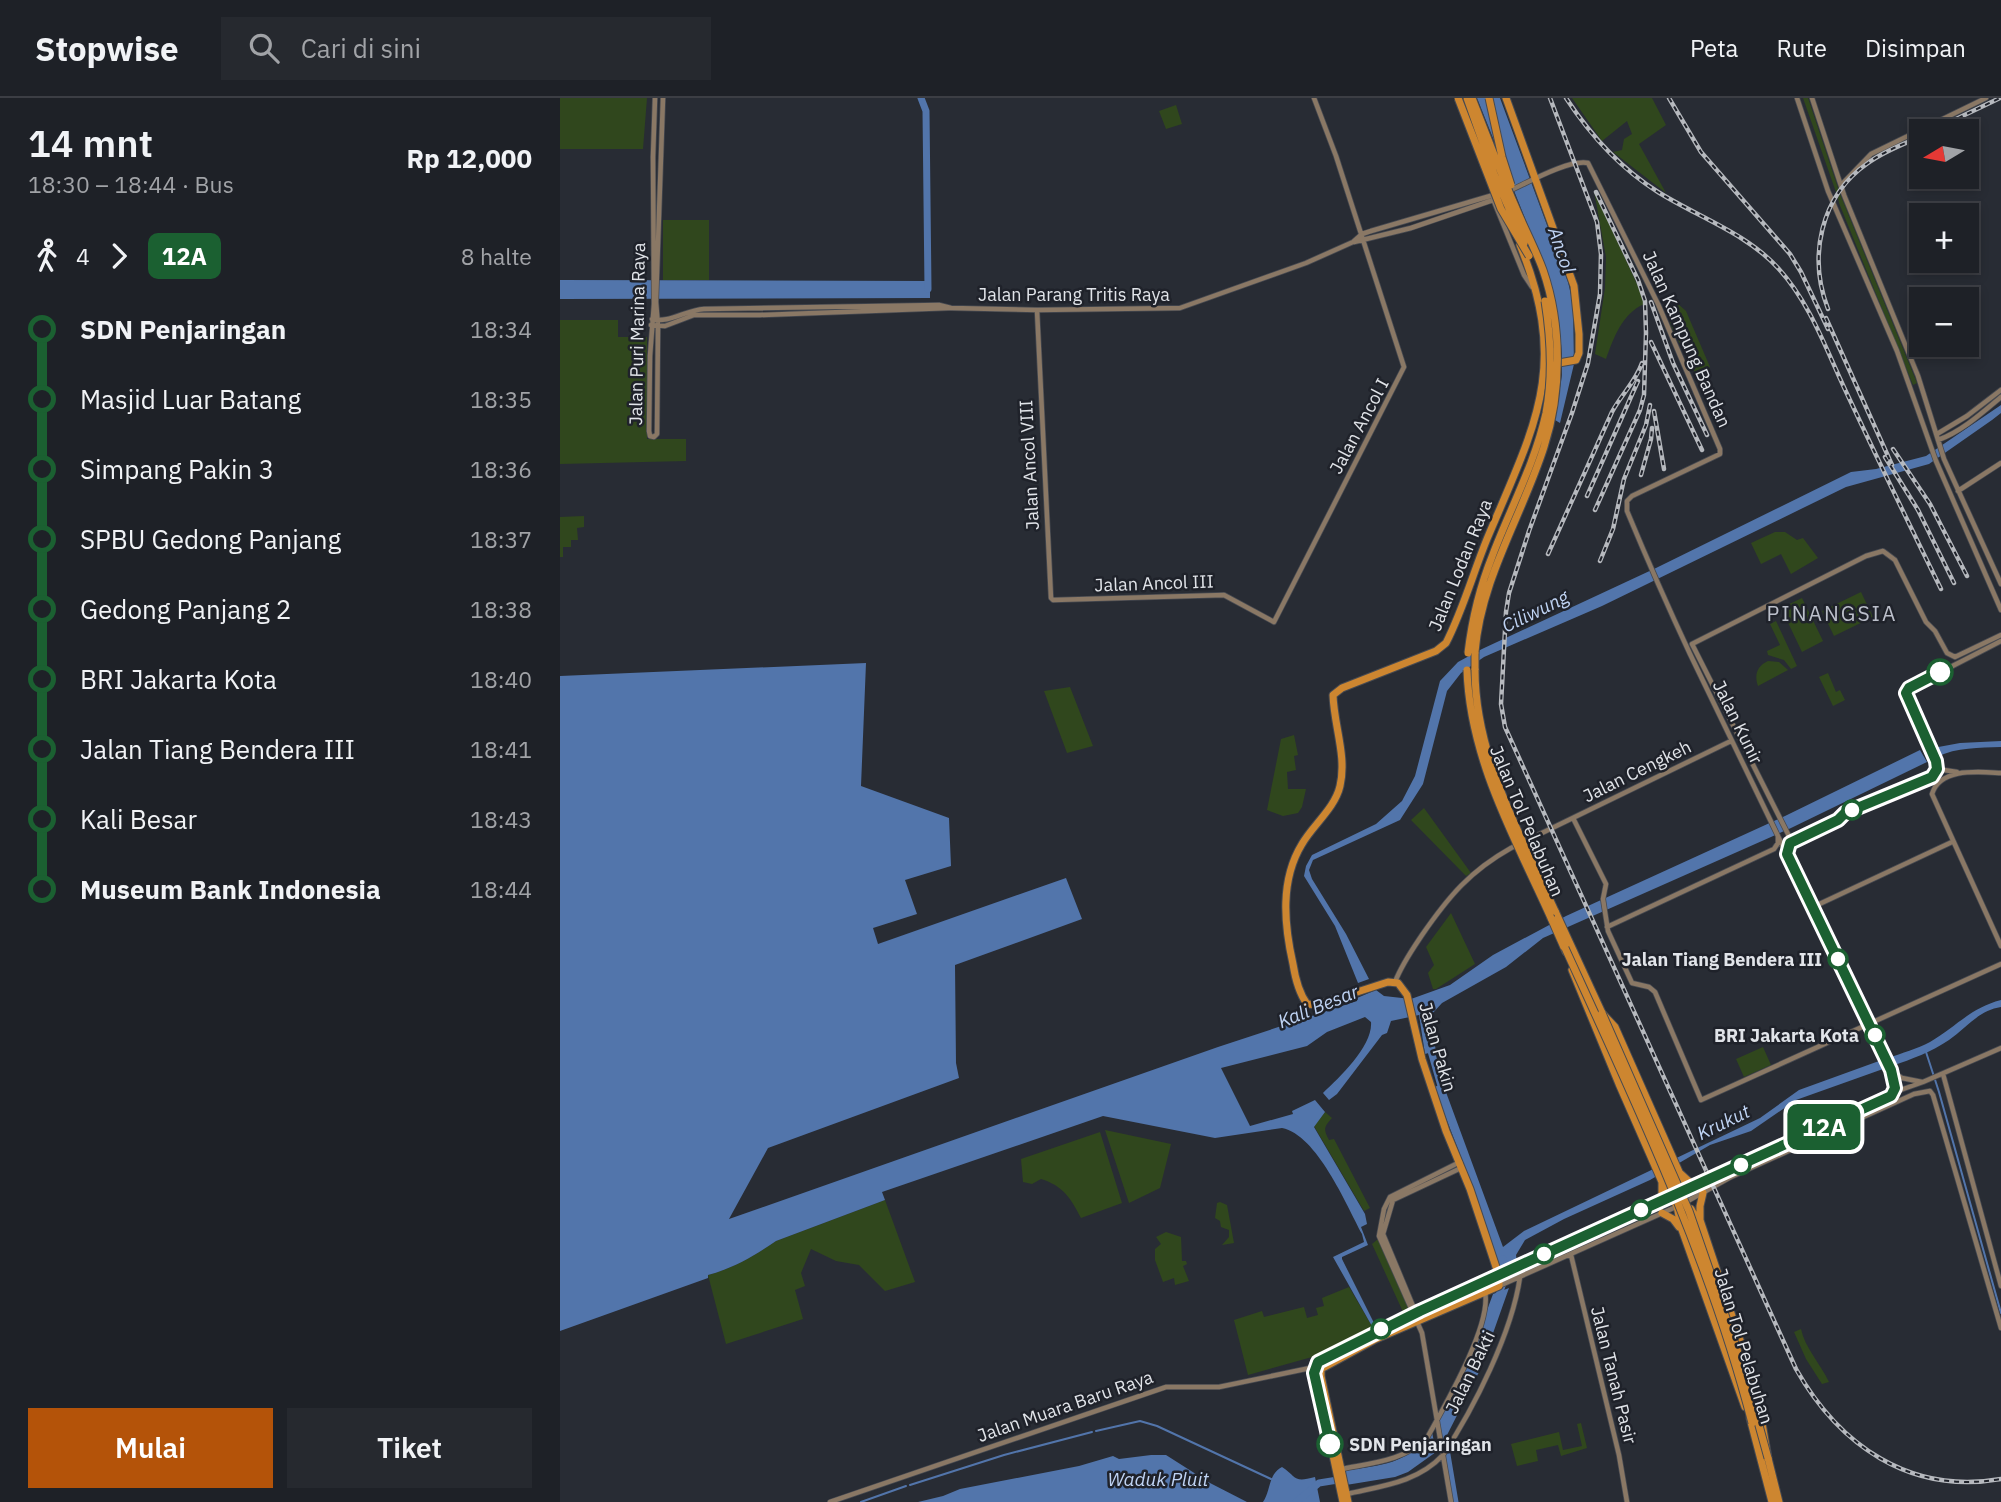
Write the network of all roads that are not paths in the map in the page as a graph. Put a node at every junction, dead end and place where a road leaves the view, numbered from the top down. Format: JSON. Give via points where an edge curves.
{"nodes":[{"id":1,"x":655,"y":98,"type":"edge"},
{"id":2,"x":663,"y":98,"type":"edge"},
{"id":3,"x":1314,"y":98,"type":"edge"},
{"id":4,"x":1460,"y":98,"type":"edge"},
{"id":5,"x":1467,"y":98,"type":"edge"},
{"id":6,"x":1472,"y":98,"type":"edge"},
{"id":7,"x":1489,"y":98,"type":"edge"},
{"id":8,"x":1506,"y":98,"type":"edge"},
{"id":9,"x":1797,"y":98,"type":"edge"},
{"id":10,"x":1812,"y":98,"type":"edge"},
{"id":11,"x":1986,"y":98,"type":"edge"},
{"id":12,"x":1837,"y":173,"type":"junction"},
{"id":13,"x":1850,"y":174,"type":"junction"},
{"id":14,"x":1533,"y":180,"type":"junction"},
{"id":15,"x":1841,"y":184,"type":"junction"},
{"id":16,"x":1497,"y":196,"type":"junction"},
{"id":17,"x":1371,"y":230,"type":"junction"},
{"id":18,"x":1362,"y":234,"type":"junction"},
{"id":19,"x":1373,"y":238,"type":"junction"},
{"id":20,"x":1353,"y":242,"type":"junction"},
{"id":21,"x":1364,"y":242,"type":"junction"},
{"id":22,"x":656,"y":253,"type":"junction"},
{"id":23,"x":1534,"y":257,"type":"junction"},
{"id":24,"x":1037,"y":310,"type":"junction"},
{"id":25,"x":655,"y":322,"type":"junction"},
{"id":26,"x":1900,"y":331,"type":"junction"},
{"id":27,"x":1890,"y":336,"type":"junction"},
{"id":28,"x":1547,"y":364,"type":"junction"},
{"id":29,"x":2001,"y":390,"type":"edge"},
{"id":30,"x":2001,"y":397,"type":"edge"},
{"id":31,"x":1979,"y":411,"type":"junction"},
{"id":32,"x":1938,"y":440,"type":"junction"},
{"id":33,"x":2001,"y":463,"type":"edge"},
{"id":34,"x":1958,"y":491,"type":"junction"},
{"id":35,"x":1650,"y":567,"type":"joint"},
{"id":36,"x":2001,"y":584,"type":"edge"},
{"id":37,"x":1995,"y":593,"type":"junction"},
{"id":38,"x":1069,"y":600,"type":"joint"},
{"id":39,"x":1666,"y":602,"type":"junction"},
{"id":40,"x":2001,"y":604,"type":"edge"},
{"id":41,"x":2001,"y":610,"type":"edge"},
{"id":42,"x":1274,"y":622,"type":"joint"},
{"id":43,"x":2001,"y":635,"type":"edge"},
{"id":44,"x":2001,"y":641,"type":"edge"},
{"id":45,"x":1956,"y":660,"type":"junction"},
{"id":46,"x":1731,"y":741,"type":"junction"},
{"id":47,"x":1937,"y":769,"type":"junction"},
{"id":48,"x":1958,"y":773,"type":"junction"},
{"id":49,"x":2001,"y":773,"type":"edge"},
{"id":50,"x":1573,"y":818,"type":"junction"},
{"id":51,"x":1771,"y":820,"type":"junction"},
{"id":52,"x":1778,"y":836,"type":"junction"},
{"id":53,"x":1794,"y":841,"type":"junction"},
{"id":54,"x":1952,"y":842,"type":"junction"},
{"id":55,"x":1774,"y":849,"type":"junction"},
{"id":56,"x":1787,"y":854,"type":"junction"},
{"id":57,"x":1813,"y":907,"type":"junction"},
{"id":58,"x":1608,"y":927,"type":"junction"},
{"id":59,"x":2001,"y":946,"type":"edge"},
{"id":60,"x":1565,"y":948,"type":"junction"},
{"id":61,"x":2001,"y":964,"type":"edge"},
{"id":62,"x":1395,"y":982,"type":"junction"},
{"id":63,"x":1602,"y":1013,"type":"junction"},
{"id":64,"x":1869,"y":1023,"type":"junction"},
{"id":65,"x":2001,"y":1048,"type":"edge"},
{"id":66,"x":1891,"y":1069,"type":"junction"},
{"id":67,"x":1943,"y":1074,"type":"junction"},
{"id":68,"x":1923,"y":1082,"type":"junction"},
{"id":69,"x":1892,"y":1093,"type":"junction"},
{"id":70,"x":1788,"y":1141,"type":"junction"},
{"id":71,"x":1791,"y":1149,"type":"junction"},
{"id":72,"x":1461,"y":1165,"type":"junction"},
{"id":73,"x":1680,"y":1173,"type":"junction"},
{"id":74,"x":1661,"y":1181,"type":"junction"},
{"id":75,"x":1693,"y":1185,"type":"junction"},
{"id":76,"x":1683,"y":1189,"type":"junction"},
{"id":77,"x":1703,"y":1193,"type":"junction"},
{"id":78,"x":1671,"y":1195,"type":"junction"},
{"id":79,"x":1661,"y":1199,"type":"junction"},
{"id":80,"x":1688,"y":1201,"type":"junction"},
{"id":81,"x":1677,"y":1206,"type":"junction"},
{"id":82,"x":1662,"y":1213,"type":"junction"},
{"id":83,"x":1703,"y":1233,"type":"junction"},
{"id":84,"x":1685,"y":1237,"type":"junction"},
{"id":85,"x":1572,"y":1241,"type":"junction"},
{"id":86,"x":1573,"y":1254,"type":"junction"},
{"id":87,"x":1519,"y":1266,"type":"junction"},
{"id":88,"x":1501,"y":1275,"type":"junction"},
{"id":89,"x":1519,"y":1277,"type":"junction"},
{"id":90,"x":1500,"y":1285,"type":"junction"},
{"id":91,"x":2001,"y":1286,"type":"edge"},
{"id":92,"x":1485,"y":1292,"type":"junction"},
{"id":93,"x":1416,"y":1312,"type":"junction"},
{"id":94,"x":1417,"y":1322,"type":"junction"},
{"id":95,"x":2001,"y":1328,"type":"edge"},
{"id":96,"x":1318,"y":1368,"type":"junction"},
{"id":97,"x":1438,"y":1420,"type":"junction"},
{"id":98,"x":1752,"y":1423,"type":"junction"},
{"id":99,"x":1444,"y":1451,"type":"junction"},
{"id":100,"x":1768,"y":1458,"type":"junction"},
{"id":101,"x":1340,"y":1470,"type":"junction"},
{"id":102,"x":1345,"y":1497,"type":"edge"},
{"id":103,"x":830,"y":1502,"type":"edge"},
{"id":104,"x":1451,"y":1502,"type":"edge"},
{"id":105,"x":1627,"y":1502,"type":"edge"},
{"id":106,"x":1772,"y":1502,"type":"edge"},
{"id":107,"x":1779,"y":1502,"type":"edge"}],
"edges":[{"from":1,"to":22,"type":"street","name":"Jalan Puri Marina Raya"},
{"from":2,"to":22,"type":"street","name":"Jalan Puri Marina Raya"},
{"from":3,"to":18,"type":"street","name":"Jalan Ancol I"},
{"from":4,"to":16,"type":"highway","name":"Jalan Lodan Raya"},
{"from":4,"to":23,"type":"highway","bridge":true,"via":[[1501,209]]},
{"from":5,"to":23,"type":"highway","name":"Jalan Tol Pelabuhan","bridge":true,"via":[[1494,174]]},
{"from":6,"to":23,"type":"highway","name":"Jalan Tol Pelabuhan","bridge":true},
{"from":7,"to":23,"type":"highway","bridge":true,"via":[[1504,166],[1530,230]]},
{"from":8,"to":14,"type":"highway"},
{"from":9,"to":27,"type":"street","via":[[1828,191]]},
{"from":10,"to":12,"type":"street"},
{"from":11,"to":13,"type":"street","via":[[1871,154]]},
{"from":12,"to":13,"type":"street"},
{"from":12,"to":15,"type":"street"},
{"from":13,"to":15,"type":"street"},
{"from":14,"to":16,"type":"street","name":"Jalan Kampung Bandan"},
{"from":14,"to":28,"type":"highway","via":[[1574,286],[1580,337],[1576,360]]},
{"from":14,"to":35,"type":"street","name":"Jalan Kampung Bandan","via":[[1584,161],[1590,166],[1673,336],[1720,449],[1720,454],[1627,501]]},
{"from":15,"to":26,"type":"street"},
{"from":16,"to":17,"type":"street","name":"Jalan Parang Tritis Raya"},
{"from":16,"to":19,"type":"street","name":"Jalan Parang Tritis Raya"},
{"from":16,"to":28,"type":"highway","name":"Jalan Lodan Raya","via":[[1532,275]]},
{"from":17,"to":18,"type":"street","name":"Jalan Parang Tritis Raya"},
{"from":17,"to":19,"type":"street"},
{"from":18,"to":20,"type":"street","name":"Jalan Parang Tritis Raya"},
{"from":18,"to":21,"type":"street","name":"Jalan Ancol I"},
{"from":19,"to":21,"type":"street","name":"Jalan Parang Tritis Raya"},
{"from":20,"to":21,"type":"street","name":"Jalan Parang Tritis Raya"},
{"from":20,"to":24,"type":"street","name":"Jalan Parang Tritis Raya","via":[[1180,308]]},
{"from":21,"to":42,"type":"street","name":"Jalan Ancol I","via":[[1404,370]]},
{"from":22,"to":25,"type":"street","name":"Jalan Puri Marina Raya"},
{"from":23,"to":60,"type":"highway","name":"Jalan Tol Pelabuhan","bridge":true,"via":[[1549,326],[1547,404],[1534,455],[1482,584],[1470,632],[1468,681],[1473,725],[1486,772]]},
{"from":23,"to":63,"type":"highway","name":"Jalan Tol Pelabuhan","bridge":true,"via":[[1548,290],[1556,339],[1554,401],[1544,447],[1482,606],[1475,693],[1482,734],[1500,786]]},
{"from":24,"to":25,"type":"street","name":"Jalan Parang Tritis Raya","via":[[939,305],[690,310]]},
{"from":24,"to":38,"type":"street","name":"Jalan Ancol VIII","via":[[1050,596]]},
{"from":25,"to":25,"type":"street","name":"Jalan Puri Marina Raya","via":[[657,434],[651,437]]},
{"from":26,"to":27,"type":"street"},
{"from":26,"to":32,"type":"street"},
{"from":27,"to":37,"type":"street","via":[[1936,461]]},
{"from":28,"to":62,"type":"highway","name":"Jalan Lodan Raya","via":[[1535,423],[1446,643],[1334,695],[1340,787],[1296,855],[1288,881],[1288,940],[1305,1001],[1313,1006]]},
{"from":29,"to":31,"type":"street"},
{"from":30,"to":31,"type":"street"},
{"from":31,"to":32,"type":"street"},
{"from":32,"to":34,"type":"street"},
{"from":33,"to":34,"type":"street"},
{"from":34,"to":36,"type":"street"},
{"from":35,"to":39,"type":"street","name":"Jalan Kunir"},
{"from":37,"to":40,"type":"street"},
{"from":37,"to":41,"type":"street"},
{"from":38,"to":42,"type":"street","name":"Jalan Ancol III","via":[[1224,595]]},
{"from":39,"to":46,"type":"street","name":"Jalan Kunir"},
{"from":39,"to":51,"type":"street","name":"Jalan Kunir"},
{"from":43,"to":45,"type":"street"},
{"from":44,"to":45,"type":"street"},
{"from":45,"to":47,"type":"street","via":[[1909,688],[1907,697]]},
{"from":45,"to":53,"type":"street","name":"Jalan Kunir","via":[[1926,622],[1895,560],[1883,551],[1693,643]]},
{"from":46,"to":50,"type":"street","name":"Jalan Cengkeh"},
{"from":46,"to":51,"type":"street","name":"Jalan Kunir"},
{"from":47,"to":48,"type":"street"},
{"from":47,"to":53,"type":"street","via":[[1924,782]]},
{"from":48,"to":49,"type":"street"},
{"from":48,"to":54,"type":"street","via":[[1932,794]]},
{"from":50,"to":58,"type":"street","via":[[1606,884],[1603,899]]},
{"from":50,"to":62,"type":"street","name":"Jalan Cengkeh","via":[[1472,873],[1438,911]]},
{"from":51,"to":52,"type":"street"},
{"from":52,"to":55,"type":"street"},
{"from":52,"to":56,"type":"street"},
{"from":53,"to":56,"type":"street"},
{"from":54,"to":57,"type":"street"},
{"from":54,"to":59,"type":"street"},
{"from":55,"to":56,"type":"street"},
{"from":55,"to":58,"type":"street"},
{"from":56,"to":57,"type":"street"},
{"from":57,"to":64,"type":"street"},
{"from":58,"to":64,"type":"street","via":[[1632,983],[1655,992],[1701,1100]]},
{"from":60,"to":74,"type":"highway","bridge":true},
{"from":60,"to":98,"type":"highway","name":"Jalan Tol Pelabuhan","bridge":true,"via":[[1684,1216],[1725,1326]]},
{"from":61,"to":64,"type":"street"},
{"from":62,"to":72,"type":"highway","name":"Jalan Pakin","via":[[1405,994],[1442,1121]]},
{"from":63,"to":73,"type":"highway","via":[[1615,1027]]},
{"from":63,"to":100,"type":"highway","name":"Jalan Tol Pelabuhan","bridge":true,"via":[[1689,1211],[1738,1351]]},
{"from":64,"to":66,"type":"street"},
{"from":65,"to":67,"type":"street"},
{"from":66,"to":68,"type":"street","via":[[1902,1078]]},
{"from":66,"to":69,"type":"street"},
{"from":67,"to":68,"type":"street"},
{"from":67,"to":91,"type":"street"},
{"from":68,"to":69,"type":"street"},
{"from":69,"to":70,"type":"street"},
{"from":70,"to":71,"type":"street"},
{"from":70,"to":75,"type":"street"},
{"from":71,"to":77,"type":"street"},
{"from":71,"to":95,"type":"street","via":[[1930,1091]]},
{"from":72,"to":88,"type":"highway","name":"Jalan Pakin"},
{"from":72,"to":93,"type":"street","via":[[1405,1190],[1391,1203],[1383,1234]]},
{"from":73,"to":75,"type":"highway"},
{"from":73,"to":76,"type":"highway"},
{"from":74,"to":78,"type":"highway"},
{"from":74,"to":79,"type":"highway"},
{"from":75,"to":76,"type":"street"},
{"from":76,"to":78,"type":"street"},
{"from":76,"to":80,"type":"highway"},
{"from":77,"to":80,"type":"street"},
{"from":77,"to":83,"type":"highway"},
{"from":78,"to":79,"type":"street"},
{"from":78,"to":81,"type":"highway"},
{"from":79,"to":85,"type":"street"},
{"from":80,"to":81,"type":"street"},
{"from":80,"to":83,"type":"highway"},
{"from":81,"to":82,"type":"street"},
{"from":81,"to":84,"type":"highway"},
{"from":82,"to":84,"type":"highway","via":[[1673,1219]]},
{"from":82,"to":86,"type":"street"},
{"from":83,"to":100,"type":"highway","bridge":true,"via":[[1756,1388]]},
{"from":84,"to":98,"type":"highway","bridge":true},
{"from":85,"to":86,"type":"street","name":"Jalan Tanah Pasir"},
{"from":85,"to":87,"type":"street"},
{"from":86,"to":89,"type":"street"},
{"from":86,"to":105,"type":"street","name":"Jalan Tanah Pasir"},
{"from":87,"to":88,"type":"street"},
{"from":87,"to":89,"type":"street","name":"Jalan Bakti"},
{"from":88,"to":90,"type":"highway","name":"Jalan Pakin"},
{"from":88,"to":93,"type":"highway"},
{"from":89,"to":90,"type":"street"},
{"from":89,"to":99,"type":"street","name":"Jalan Bakti","via":[[1499,1348]]},
{"from":90,"to":92,"type":"highway"},
{"from":92,"to":94,"type":"highway"},
{"from":92,"to":97,"type":"street","name":"Jalan Bakti","via":[[1486,1308],[1465,1367]]},
{"from":93,"to":94,"type":"street"},
{"from":93,"to":96,"type":"highway","via":[[1318,1362]]},
{"from":94,"to":96,"type":"highway"},
{"from":94,"to":97,"type":"street"},
{"from":96,"to":101,"type":"highway"},
{"from":96,"to":103,"type":"street","name":"Jalan Muara Baru Raya","via":[[1219,1387],[1166,1387]]},
{"from":97,"to":99,"type":"street"},
{"from":97,"to":101,"type":"street","name":"Jalan Bakti","via":[[1427,1438],[1409,1453]]},
{"from":98,"to":106,"type":"highway","name":"Jalan Tol Pelabuhan"},
{"from":99,"to":102,"type":"street","name":"Jalan Bakti","via":[[1436,1463],[1408,1480]]},
{"from":99,"to":104,"type":"street"},
{"from":100,"to":107,"type":"highway","name":"Jalan Tol Pelabuhan"},
{"from":101,"to":102,"type":"highway"}]}
